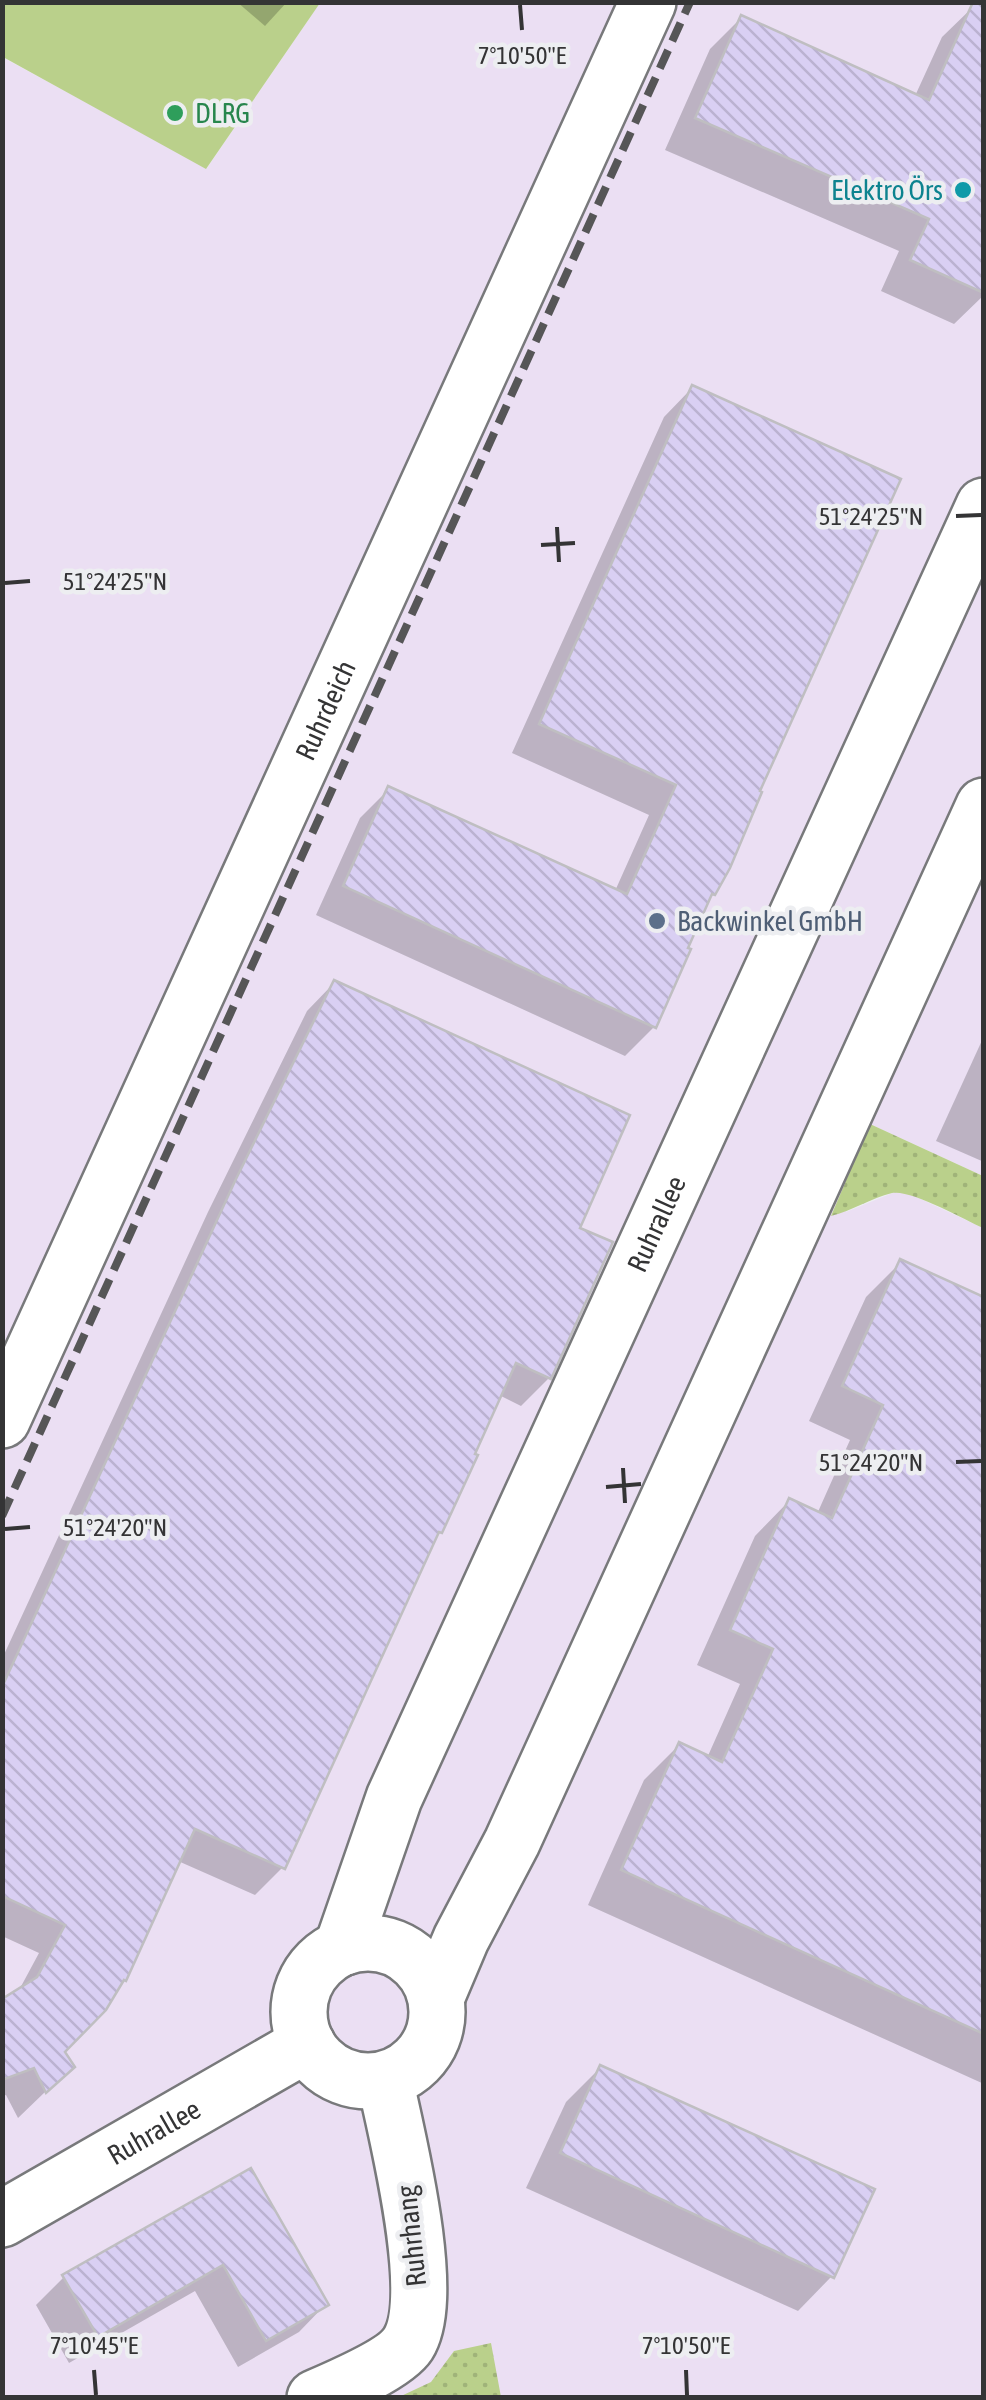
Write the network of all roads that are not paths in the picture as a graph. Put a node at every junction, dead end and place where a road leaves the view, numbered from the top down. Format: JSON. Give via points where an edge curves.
{"nodes":[{"id":1,"x":648,"y":2,"type":"edge"},
{"id":2,"x":984,"y":506,"type":"edge"},
{"id":3,"x":984,"y":806,"type":"edge"},
{"id":4,"x":2,"y":1420,"type":"edge"},
{"id":5,"x":342,"y":1948,"type":"junction"},
{"id":6,"x":436,"y":1998,"type":"junction"},
{"id":7,"x":307,"y":2044,"type":"junction"},
{"id":8,"x":385,"y":2080,"type":"junction"},
{"id":9,"x":2,"y":2219,"type":"edge"},
{"id":10,"x":315,"y":2398,"type":"edge"}],
"edges":[{"from":1,"to":4,"type":"street","name":"Ruhrdeich"},
{"from":2,"to":5,"type":"street","name":"Ruhrallee","via":[[394,1798]]},
{"from":3,"to":6,"type":"street"},
{"from":5,"to":6,"type":"street","via":[[369,1942],[398,1949],[427,1975]]},
{"from":5,"to":7,"type":"street","name":"Ruhrallee","via":[[302,1988]]},
{"from":6,"to":8,"type":"street","via":[[436,2022],[424,2052]]},
{"from":7,"to":8,"type":"street","via":[[334,2072]]},
{"from":7,"to":9,"type":"street","name":"Ruhrallee"},
{"from":8,"to":10,"type":"street","name":"Ruhrhang","via":[[420,2265],[417,2316],[408,2344],[388,2362]]}]}
